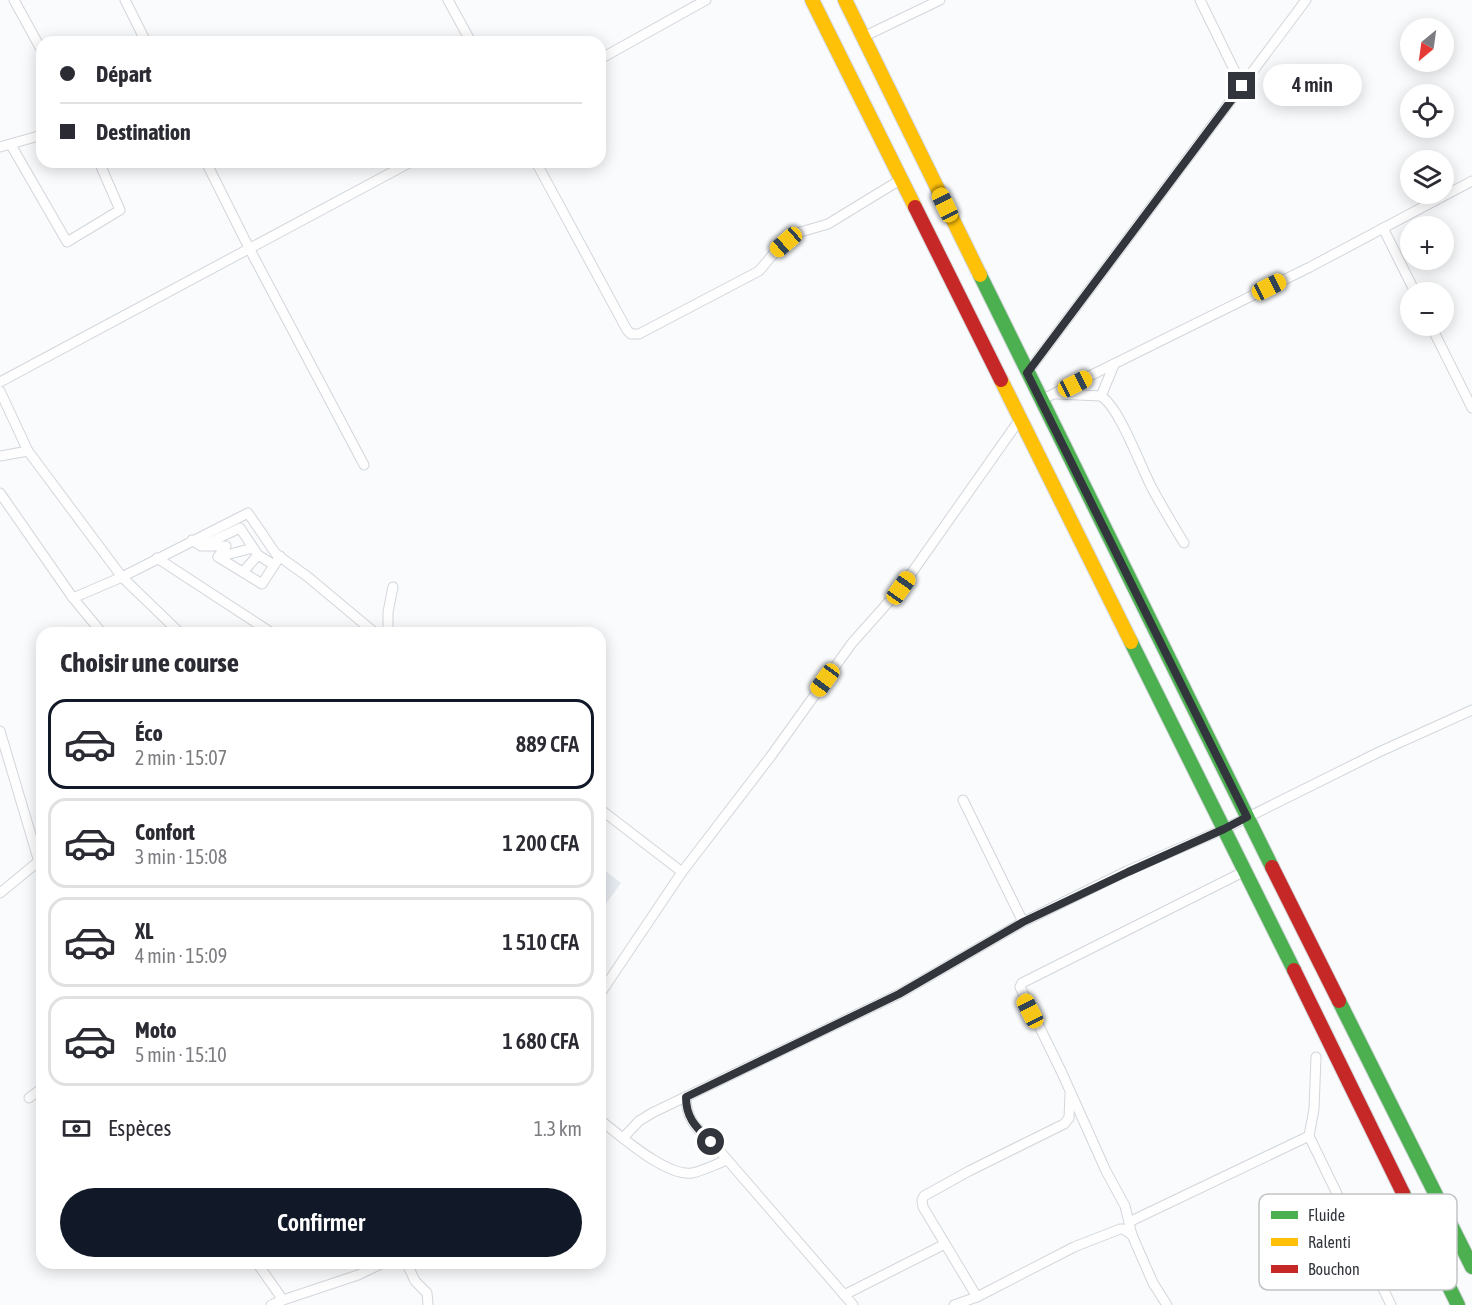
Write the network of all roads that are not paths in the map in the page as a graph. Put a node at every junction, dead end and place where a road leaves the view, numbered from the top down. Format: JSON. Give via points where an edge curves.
{"nodes":[{"id":1,"x":14,"y":0,"type":"edge"},
{"id":2,"x":125,"y":0,"type":"edge"},
{"id":3,"x":448,"y":0,"type":"edge"},
{"id":4,"x":706,"y":0,"type":"edge"},
{"id":5,"x":812,"y":0,"type":"edge"},
{"id":6,"x":845,"y":0,"type":"edge"},
{"id":7,"x":940,"y":0,"type":"edge"},
{"id":8,"x":1200,"y":0,"type":"edge"},
{"id":9,"x":1306,"y":0,"type":"edge"},
{"id":10,"x":143,"y":36,"type":"edge"},
{"id":11,"x":468,"y":36,"type":"edge"},
{"id":12,"x":863,"y":37,"type":"junction"},
{"id":13,"x":36,"y":40,"type":"edge"},
{"id":14,"x":606,"y":56,"type":"edge"},
{"id":15,"x":1242,"y":86,"type":"junction"},
{"id":16,"x":36,"y":137,"type":"edge"},
{"id":17,"x":11,"y":145,"type":"junction"},
{"id":18,"x":0,"y":147,"type":"edge"},
{"id":19,"x":102,"y":168,"type":"edge"},
{"id":20,"x":209,"y":168,"type":"edge"},
{"id":21,"x":400,"y":168,"type":"edge"},
{"id":22,"x":539,"y":168,"type":"edge"},
{"id":23,"x":900,"y":180,"type":"junction"},
{"id":24,"x":1472,"y":181,"type":"edge"},
{"id":25,"x":1383,"y":228,"type":"junction"},
{"id":26,"x":249,"y":248,"type":"junction"},
{"id":27,"x":1410,"y":282,"type":"edge"},
{"id":28,"x":1436,"y":336,"type":"edge"},
{"id":29,"x":1114,"y":365,"type":"junction"},
{"id":30,"x":1027,"y":373,"type":"junction"},
{"id":31,"x":0,"y":382,"type":"edge"},
{"id":32,"x":0,"y":391,"type":"edge"},
{"id":33,"x":1056,"y":394,"type":"junction"},
{"id":34,"x":1101,"y":396,"type":"junction"},
{"id":35,"x":1041,"y":400,"type":"junction"},
{"id":36,"x":1472,"y":408,"type":"edge"},
{"id":37,"x":1020,"y":419,"type":"junction"},
{"id":38,"x":28,"y":451,"type":"junction"},
{"id":39,"x":0,"y":456,"type":"edge"},
{"id":40,"x":364,"y":465,"type":"dead end"},
{"id":41,"x":0,"y":493,"type":"edge"},
{"id":42,"x":192,"y":540,"type":"junction"},
{"id":43,"x":1184,"y":543,"type":"dead end"},
{"id":44,"x":201,"y":546,"type":"junction"},
{"id":45,"x":255,"y":551,"type":"junction"},
{"id":46,"x":280,"y":556,"type":"junction"},
{"id":47,"x":218,"y":557,"type":"junction"},
{"id":48,"x":157,"y":558,"type":"junction"},
{"id":49,"x":274,"y":566,"type":"junction"},
{"id":50,"x":243,"y":572,"type":"junction"},
{"id":51,"x":122,"y":577,"type":"junction"},
{"id":52,"x":393,"y":587,"type":"dead end"},
{"id":53,"x":73,"y":598,"type":"junction"},
{"id":54,"x":97,"y":627,"type":"edge"},
{"id":55,"x":174,"y":627,"type":"edge"},
{"id":56,"x":263,"y":627,"type":"edge"},
{"id":57,"x":368,"y":627,"type":"edge"},
{"id":58,"x":388,"y":627,"type":"edge"},
{"id":59,"x":1472,"y":710,"type":"edge"},
{"id":60,"x":0,"y":731,"type":"edge"},
{"id":61,"x":963,"y":800,"type":"dead end"},
{"id":62,"x":606,"y":814,"type":"edge"},
{"id":63,"x":1247,"y":817,"type":"junction"},
{"id":64,"x":1224,"y":829,"type":"junction"},
{"id":65,"x":36,"y":851,"type":"edge"},
{"id":66,"x":36,"y":863,"type":"edge"},
{"id":67,"x":1245,"y":871,"type":"junction"},
{"id":68,"x":682,"y":872,"type":"junction"},
{"id":69,"x":0,"y":893,"type":"edge"},
{"id":70,"x":1023,"y":922,"type":"junction"},
{"id":71,"x":606,"y":985,"type":"edge"},
{"id":72,"x":1316,"y":1057,"type":"dead end"},
{"id":73,"x":1070,"y":1091,"type":"junction"},
{"id":74,"x":36,"y":1093,"type":"edge"},
{"id":75,"x":686,"y":1097,"type":"junction"},
{"id":76,"x":29,"y":1098,"type":"dead end"},
{"id":77,"x":606,"y":1125,"type":"edge"},
{"id":78,"x":1309,"y":1136,"type":"junction"},
{"id":79,"x":623,"y":1138,"type":"junction"},
{"id":80,"x":727,"y":1160,"type":"junction"},
{"id":81,"x":1337,"y":1194,"type":"edge"},
{"id":82,"x":1404,"y":1194,"type":"edge"},
{"id":83,"x":1436,"y":1194,"type":"edge"},
{"id":84,"x":1129,"y":1222,"type":"junction"},
{"id":85,"x":1132,"y":1235,"type":"junction"},
{"id":86,"x":1457,"y":1237,"type":"edge"},
{"id":87,"x":945,"y":1244,"type":"junction"},
{"id":88,"x":1472,"y":1267,"type":"edge"},
{"id":89,"x":261,"y":1269,"type":"edge"},
{"id":90,"x":370,"y":1269,"type":"edge"},
{"id":91,"x":409,"y":1269,"type":"edge"},
{"id":92,"x":1384,"y":1290,"type":"edge"},
{"id":93,"x":1451,"y":1290,"type":"edge"},
{"id":94,"x":844,"y":1295,"type":"junction"},
{"id":95,"x":977,"y":1297,"type":"junction"},
{"id":96,"x":283,"y":1300,"type":"junction"},
{"id":97,"x":271,"y":1305,"type":"edge"},
{"id":98,"x":428,"y":1305,"type":"edge"},
{"id":99,"x":853,"y":1305,"type":"edge"},
{"id":100,"x":954,"y":1305,"type":"edge"},
{"id":101,"x":1167,"y":1305,"type":"edge"},
{"id":102,"x":1391,"y":1305,"type":"edge"},
{"id":103,"x":1458,"y":1305,"type":"edge"}],
"edges":[{"from":1,"to":13,"type":"street"},
{"from":2,"to":10,"type":"street"},
{"from":3,"to":11,"type":"street"},
{"from":4,"to":14,"type":"street"},
{"from":5,"to":23,"type":"highway"},
{"from":6,"to":12,"type":"highway"},
{"from":7,"to":12,"type":"street"},
{"from":8,"to":15,"type":"street"},
{"from":9,"to":15,"type":"street"},
{"from":12,"to":30,"type":"highway"},
{"from":15,"to":30,"type":"street"},
{"from":16,"to":17,"type":"street"},
{"from":17,"to":18,"type":"street"},
{"from":17,"to":19,"type":"street","via":[[68,242],[120,210]]},
{"from":20,"to":26,"type":"street"},
{"from":21,"to":26,"type":"street"},
{"from":22,"to":23,"type":"street","via":[[627,330],[639,334],[759,271],[796,233],[828,224]]},
{"from":23,"to":37,"type":"highway"},
{"from":24,"to":25,"type":"street"},
{"from":25,"to":27,"type":"street"},
{"from":25,"to":29,"type":"street"},
{"from":26,"to":31,"type":"street"},
{"from":26,"to":40,"type":"street"},
{"from":28,"to":36,"type":"street"},
{"from":29,"to":33,"type":"street"},
{"from":29,"to":34,"type":"street"},
{"from":30,"to":35,"type":"highway"},
{"from":32,"to":38,"type":"street"},
{"from":33,"to":34,"type":"street"},
{"from":33,"to":35,"type":"street"},
{"from":34,"to":43,"type":"street","via":[[1115,412],[1152,489]]},
{"from":35,"to":63,"type":"highway"},
{"from":37,"to":64,"type":"highway"},
{"from":37,"to":68,"type":"street","via":[[901,588],[852,643]]},
{"from":38,"to":39,"type":"street"},
{"from":38,"to":51,"type":"street"},
{"from":41,"to":53,"type":"street"},
{"from":42,"to":44,"type":"street"},
{"from":42,"to":46,"type":"street","via":[[248,513]]},
{"from":42,"to":48,"type":"street"},
{"from":44,"to":45,"type":"street","via":[[240,528]]},
{"from":44,"to":47,"type":"street","via":[[226,546]]},
{"from":45,"to":47,"type":"street"},
{"from":45,"to":49,"type":"street"},
{"from":45,"to":50,"type":"street"},
{"from":46,"to":49,"type":"street"},
{"from":46,"to":57,"type":"street"},
{"from":47,"to":50,"type":"street"},
{"from":48,"to":51,"type":"street"},
{"from":48,"to":56,"type":"street"},
{"from":49,"to":50,"type":"street","via":[[262,584]]},
{"from":51,"to":53,"type":"street"},
{"from":51,"to":55,"type":"street"},
{"from":52,"to":58,"type":"street"},
{"from":53,"to":54,"type":"street"},
{"from":59,"to":63,"type":"street"},
{"from":60,"to":65,"type":"street"},
{"from":61,"to":70,"type":"street"},
{"from":62,"to":68,"type":"street"},
{"from":63,"to":64,"type":"street"},
{"from":63,"to":83,"type":"highway"},
{"from":64,"to":67,"type":"highway"},
{"from":64,"to":70,"type":"street"},
{"from":66,"to":69,"type":"street"},
{"from":67,"to":73,"type":"street","via":[[1022,983],[1020,990]]},
{"from":67,"to":82,"type":"highway"},
{"from":68,"to":71,"type":"street"},
{"from":70,"to":75,"type":"street","via":[[899,994]]},
{"from":72,"to":78,"type":"street"},
{"from":73,"to":84,"type":"street"},
{"from":73,"to":87,"type":"street","via":[[1069,1118],[1064,1124],[924,1196],[921,1204]]},
{"from":74,"to":76,"type":"street"},
{"from":75,"to":79,"type":"street","via":[[639,1121]]},
{"from":75,"to":80,"type":"street","via":[[688,1116]]},
{"from":77,"to":79,"type":"street"},
{"from":78,"to":81,"type":"street"},
{"from":78,"to":84,"type":"street"},
{"from":79,"to":80,"type":"street","via":[[666,1167],[685,1173]]},
{"from":80,"to":94,"type":"street"},
{"from":84,"to":85,"type":"street"},
{"from":85,"to":95,"type":"street","via":[[1123,1229],[1114,1231]]},
{"from":85,"to":101,"type":"street"},
{"from":86,"to":88,"type":"highway"},
{"from":87,"to":94,"type":"street"},
{"from":87,"to":95,"type":"street"},
{"from":89,"to":96,"type":"street"},
{"from":90,"to":96,"type":"street"},
{"from":91,"to":98,"type":"street","via":[[427,1293]]},
{"from":92,"to":102,"type":"street"},
{"from":93,"to":103,"type":"highway"},
{"from":94,"to":99,"type":"street"},
{"from":95,"to":100,"type":"street"},
{"from":96,"to":97,"type":"street"}]}
